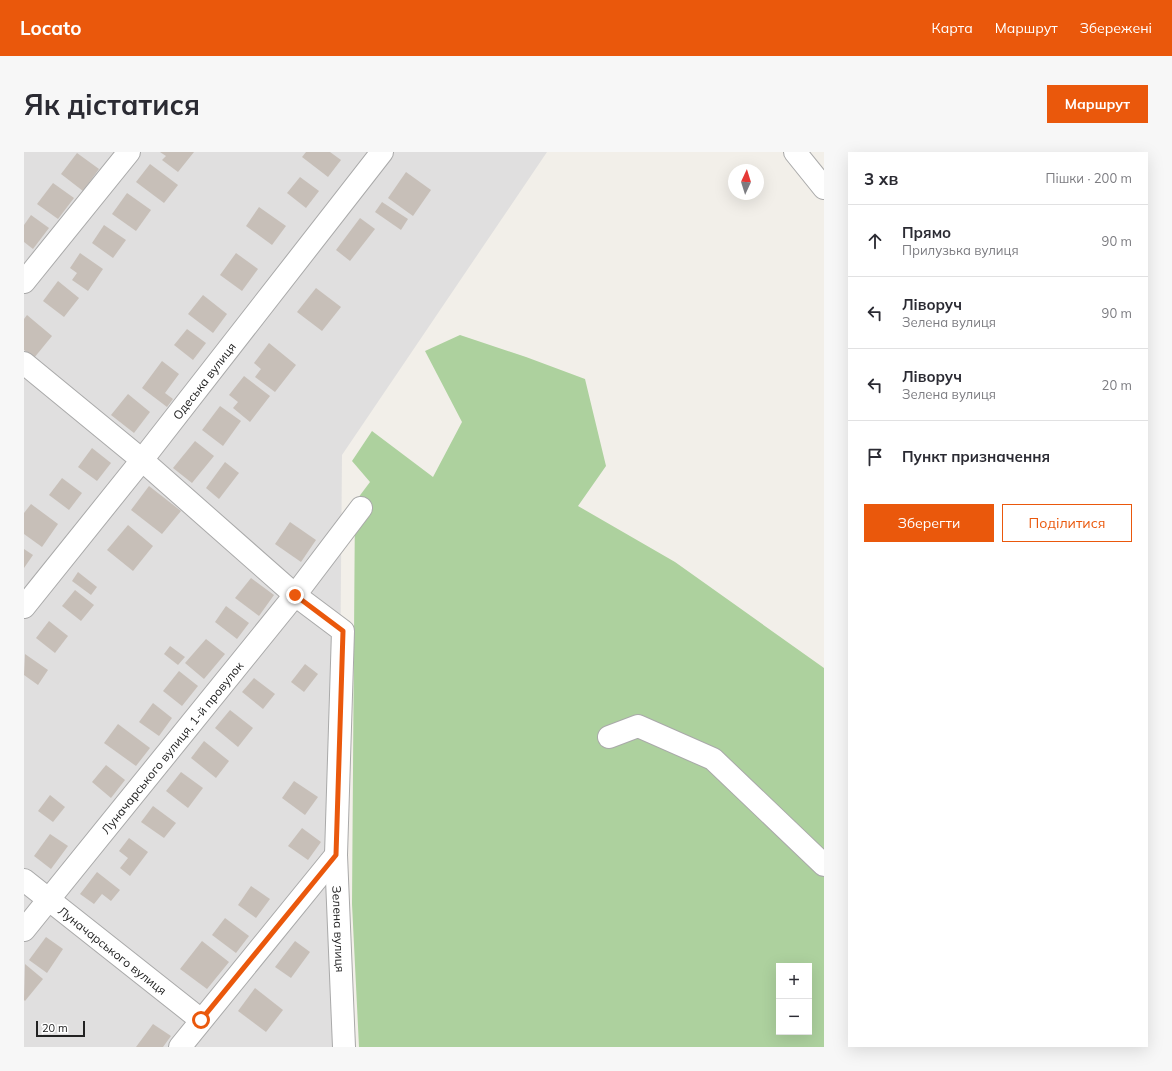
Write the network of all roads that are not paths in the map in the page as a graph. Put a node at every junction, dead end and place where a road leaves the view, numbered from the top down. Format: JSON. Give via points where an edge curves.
{"nodes":[{"id":1,"x":129,"y":152,"type":"edge"},
{"id":2,"x":382,"y":152,"type":"edge"},
{"id":3,"x":795,"y":152,"type":"edge"},
{"id":4,"x":824,"y":188,"type":"edge"},
{"id":5,"x":24,"y":282,"type":"edge"},
{"id":6,"x":24,"y":363,"type":"edge"},
{"id":7,"x":142,"y":460,"type":"junction"},
{"id":8,"x":361,"y":508,"type":"dead end"},
{"id":9,"x":295,"y":595,"type":"junction"},
{"id":10,"x":24,"y":607,"type":"edge"},
{"id":11,"x":609,"y":738,"type":"dead end"},
{"id":12,"x":336,"y":855,"type":"junction"},
{"id":13,"x":824,"y":865,"type":"edge"},
{"id":14,"x":24,"y":880,"type":"edge"},
{"id":15,"x":48,"y":900,"type":"junction"},
{"id":16,"x":24,"y":930,"type":"edge"},
{"id":17,"x":201,"y":1020,"type":"junction"},
{"id":18,"x":180,"y":1047,"type":"edge"},
{"id":19,"x":344,"y":1047,"type":"edge"}],
"edges":[{"from":1,"to":5,"type":"street"},
{"from":2,"to":7,"type":"street","name":"Одеська вулиця"},
{"from":3,"to":4,"type":"street"},
{"from":6,"to":7,"type":"street"},
{"from":7,"to":9,"type":"street"},
{"from":7,"to":10,"type":"street","name":"Одеська вулиця"},
{"from":8,"to":9,"type":"street","name":"Луначарського вулиця, 1-й провулок"},
{"from":9,"to":12,"type":"street","name":"Зелена вулиця","via":[[343,631]]},
{"from":9,"to":15,"type":"street","name":"Луначарського вулиця, 1-й провулок"},
{"from":11,"to":13,"type":"street","via":[[638,726],[713,759]]},
{"from":12,"to":17,"type":"street"},
{"from":12,"to":19,"type":"street","name":"Зелена вулиця"},
{"from":14,"to":15,"type":"street","name":"Луначарського вулиця"},
{"from":15,"to":16,"type":"street","name":"Луначарського вулиця, 1-й провулок"},
{"from":15,"to":17,"type":"street","name":"Луначарського вулиця"},
{"from":17,"to":18,"type":"street"}]}
